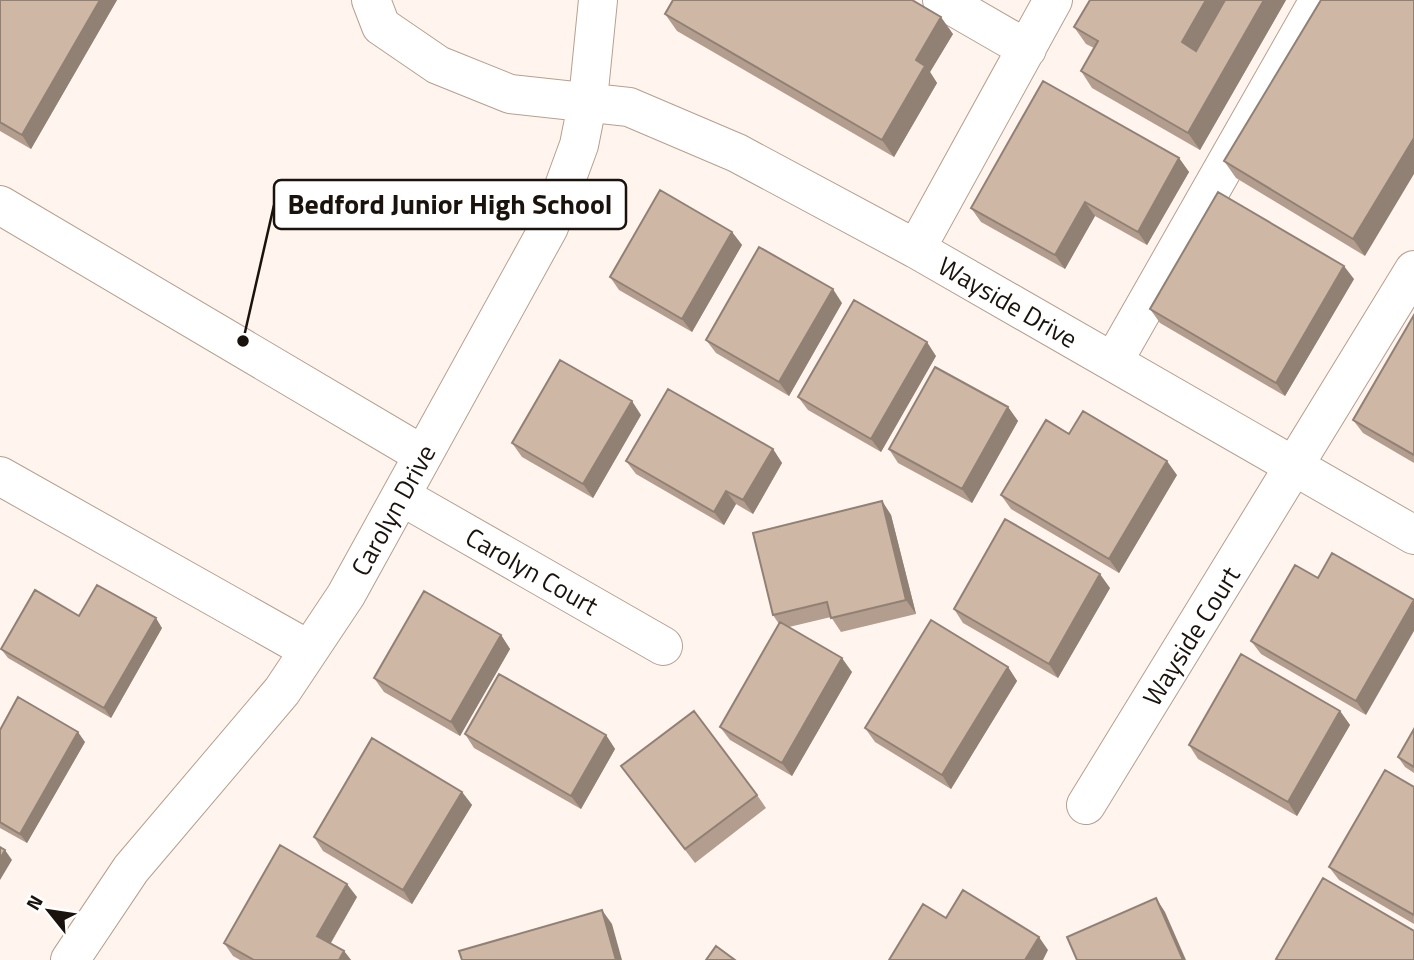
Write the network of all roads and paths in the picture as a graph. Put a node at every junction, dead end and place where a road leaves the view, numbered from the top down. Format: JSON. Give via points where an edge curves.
{"nodes":[{"id":1,"x":371,"y":0,"type":"edge"},
{"id":2,"x":598,"y":0,"type":"edge"},
{"id":3,"x":942,"y":0,"type":"edge"},
{"id":4,"x":1053,"y":0,"type":"edge"},
{"id":5,"x":1319,"y":0,"type":"edge"},
{"id":6,"x":1027,"y":49,"type":"junction"},
{"id":7,"x":588,"y":100,"type":"junction"},
{"id":8,"x":0,"y":205,"type":"edge"},
{"id":9,"x":916,"y":249,"type":"junction"},
{"id":10,"x":1414,"y":271,"type":"edge"},
{"id":11,"x":1113,"y":362,"type":"junction"},
{"id":12,"x":423,"y":456,"type":"junction"},
{"id":13,"x":1295,"y":467,"type":"junction"},
{"id":14,"x":0,"y":476,"type":"edge"},
{"id":15,"x":401,"y":496,"type":"junction"},
{"id":16,"x":1414,"y":535,"type":"edge"},
{"id":17,"x":663,"y":646,"type":"dead end"},
{"id":18,"x":309,"y":650,"type":"junction"},
{"id":19,"x":1087,"y":805,"type":"dead end"},
{"id":20,"x":70,"y":960,"type":"edge"}],
"edges":[{"from":1,"to":7,"type":"street","name":"Wayside Drive","via":[[381,26],[438,65],[510,94]]},
{"from":2,"to":7,"type":"street","name":"Carolyn Drive"},
{"from":3,"to":6,"type":"street"},
{"from":4,"to":6,"type":"street"},
{"from":5,"to":11,"type":"street"},
{"from":6,"to":9,"type":"street"},
{"from":7,"to":9,"type":"street","name":"Wayside Drive","via":[[629,107],[737,153]]},
{"from":7,"to":12,"type":"street","name":"Carolyn Drive","via":[[579,145],[549,227]]},
{"from":8,"to":12,"type":"street"},
{"from":9,"to":11,"type":"street","name":"Wayside Drive"},
{"from":10,"to":13,"type":"street","name":"Wayside Court"},
{"from":11,"to":13,"type":"street","name":"Wayside Drive"},
{"from":12,"to":15,"type":"street","name":"Carolyn Drive"},
{"from":13,"to":16,"type":"street","name":"Wayside Drive"},
{"from":13,"to":19,"type":"street","name":"Wayside Court"},
{"from":14,"to":18,"type":"street"},
{"from":15,"to":17,"type":"street","name":"Carolyn Court"},
{"from":15,"to":18,"type":"street","name":"Carolyn Drive","via":[[346,595]]},
{"from":18,"to":20,"type":"street","name":"Carolyn Drive","via":[[282,691],[131,869]]}]}
